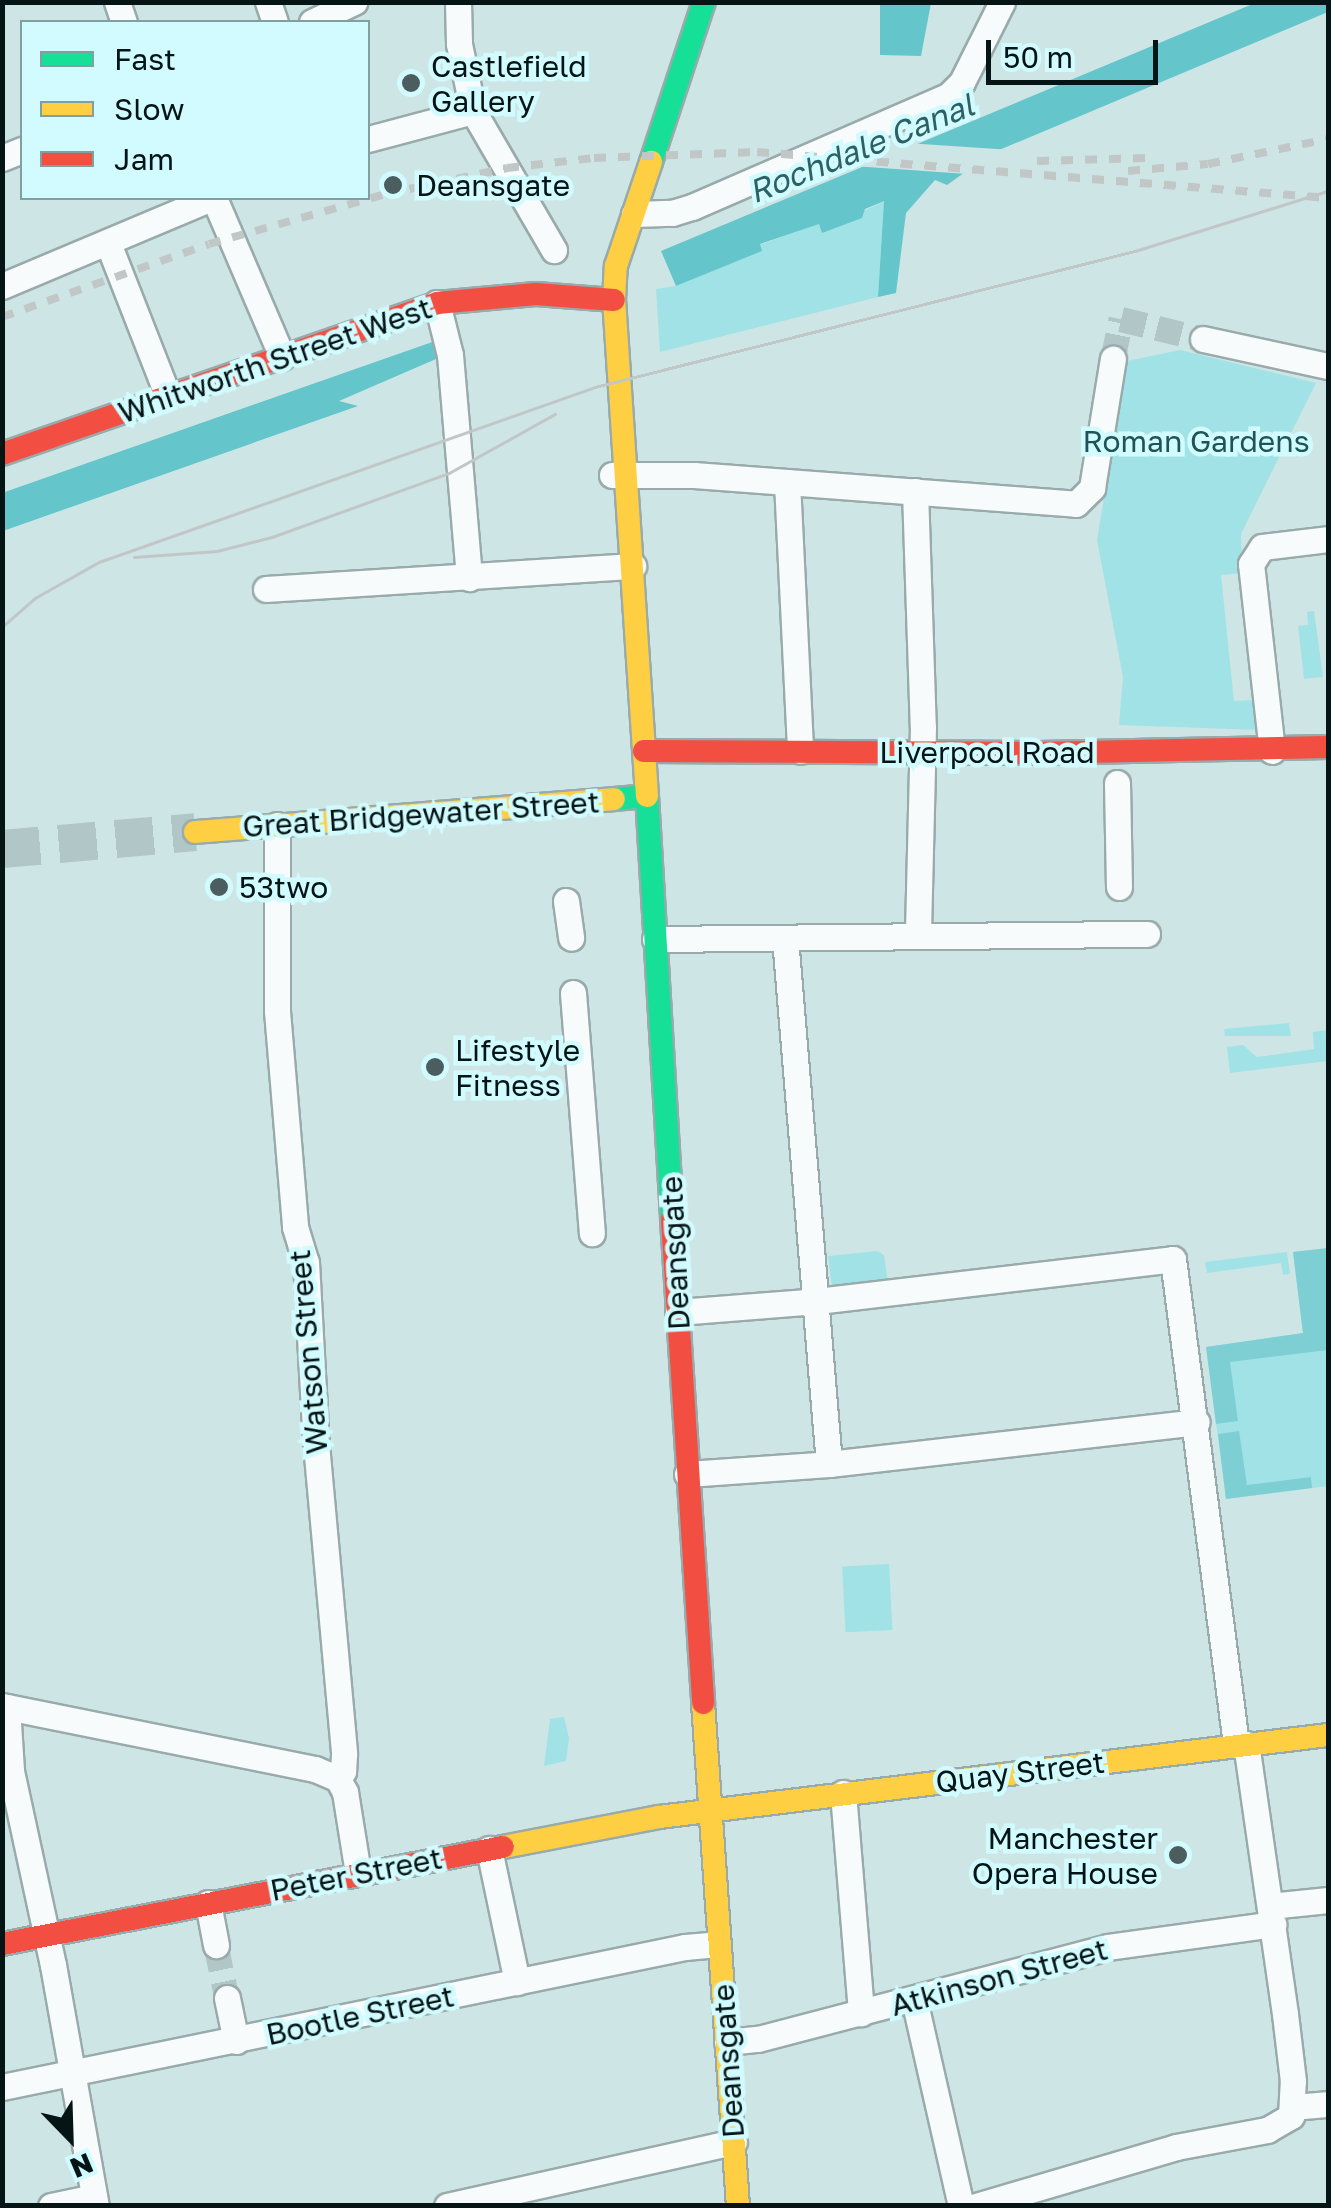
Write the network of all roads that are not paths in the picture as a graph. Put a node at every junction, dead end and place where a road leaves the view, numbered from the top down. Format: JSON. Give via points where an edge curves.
{"nodes":[{"id":1,"x":354,"y":2,"type":"edge"},
{"id":2,"x":458,"y":2,"type":"edge"},
{"id":3,"x":704,"y":2,"type":"edge"},
{"id":4,"x":1002,"y":2,"type":"edge"},
{"id":5,"x":316,"y":20,"type":"edge"},
{"id":6,"x":473,"y":111,"type":"junction"},
{"id":7,"x":370,"y":138,"type":"edge"},
{"id":8,"x":208,"y":200,"type":"edge"},
{"id":9,"x":214,"y":200,"type":"edge"},
{"id":10,"x":634,"y":214,"type":"junction"},
{"id":11,"x":108,"y":243,"type":"junction"},
{"id":12,"x":552,"y":246,"type":"dead end"},
{"id":13,"x":2,"y":286,"type":"edge"},
{"id":14,"x":614,"y":300,"type":"junction"},
{"id":15,"x":437,"y":303,"type":"junction"},
{"id":16,"x":1203,"y":338,"type":"tunnel mouth"},
{"id":17,"x":282,"y":357,"type":"junction"},
{"id":18,"x":1113,"y":359,"type":"tunnel mouth"},
{"id":19,"x":1328,"y":366,"type":"edge"},
{"id":20,"x":168,"y":396,"type":"junction"},
{"id":21,"x":2,"y":454,"type":"edge"},
{"id":22,"x":617,"y":474,"type":"junction"},
{"id":23,"x":787,"y":482,"type":"junction"},
{"id":24,"x":915,"y":491,"type":"junction"},
{"id":25,"x":1328,"y":539,"type":"edge"},
{"id":26,"x":634,"y":566,"type":"junction"},
{"id":27,"x":469,"y":578,"type":"junction"},
{"id":28,"x":266,"y":589,"type":"dead end"},
{"id":29,"x":1328,"y":747,"type":"edge"},
{"id":30,"x":644,"y":751,"type":"junction"},
{"id":31,"x":800,"y":751,"type":"junction"},
{"id":32,"x":1272,"y":751,"type":"junction"},
{"id":33,"x":921,"y":752,"type":"junction"},
{"id":34,"x":1118,"y":782,"type":"dead end"},
{"id":35,"x":647,"y":796,"type":"junction"},
{"id":36,"x":277,"y":825,"type":"junction"},
{"id":37,"x":194,"y":832,"type":"tunnel mouth"},
{"id":38,"x":1119,"y":887,"type":"dead end"},
{"id":39,"x":566,"y":901,"type":"dead end"},
{"id":40,"x":1147,"y":934,"type":"dead end"},
{"id":41,"x":918,"y":936,"type":"junction"},
{"id":42,"x":571,"y":938,"type":"dead end"},
{"id":43,"x":786,"y":938,"type":"junction"},
{"id":44,"x":655,"y":939,"type":"junction"},
{"id":45,"x":573,"y":993,"type":"dead end"},
{"id":46,"x":592,"y":1233,"type":"dead end"},
{"id":47,"x":817,"y":1301,"type":"junction"},
{"id":48,"x":678,"y":1312,"type":"junction"},
{"id":49,"x":1197,"y":1422,"type":"junction"},
{"id":50,"x":829,"y":1464,"type":"junction"},
{"id":51,"x":687,"y":1474,"type":"junction"},
{"id":52,"x":5,"y":1706,"type":"edge"},
{"id":53,"x":1328,"y":1735,"type":"edge"},
{"id":54,"x":1241,"y":1745,"type":"junction"},
{"id":55,"x":338,"y":1779,"type":"junction"},
{"id":56,"x":843,"y":1793,"type":"junction"},
{"id":57,"x":711,"y":1810,"type":"junction"},
{"id":58,"x":489,"y":1849,"type":"junction"},
{"id":59,"x":358,"y":1873,"type":"junction"},
{"id":60,"x":1328,"y":1900,"type":"edge"},
{"id":61,"x":208,"y":1903,"type":"junction"},
{"id":62,"x":1272,"y":1915,"type":"junction"},
{"id":63,"x":46,"y":1934,"type":"junction"},
{"id":64,"x":2,"y":1944,"type":"edge"},
{"id":65,"x":718,"y":1944,"type":"junction"},
{"id":66,"x":216,"y":1945,"type":"tunnel mouth"},
{"id":67,"x":517,"y":1982,"type":"junction"},
{"id":68,"x":227,"y":1998,"type":"tunnel mouth"},
{"id":69,"x":914,"y":2000,"type":"junction"},
{"id":70,"x":861,"y":2012,"type":"junction"},
{"id":71,"x":236,"y":2041,"type":"junction"},
{"id":72,"x":727,"y":2042,"type":"junction"},
{"id":73,"x":73,"y":2074,"type":"junction"},
{"id":74,"x":2,"y":2088,"type":"edge"},
{"id":75,"x":1328,"y":2104,"type":"edge"},
{"id":76,"x":1293,"y":2106,"type":"junction"},
{"id":77,"x":734,"y":2142,"type":"junction"},
{"id":78,"x":95,"y":2201,"type":"edge"},
{"id":79,"x":51,"y":2206,"type":"edge"},
{"id":80,"x":446,"y":2206,"type":"edge"},
{"id":81,"x":738,"y":2206,"type":"edge"},
{"id":82,"x":961,"y":2206,"type":"edge"},
{"id":83,"x":976,"y":2206,"type":"edge"}],
"edges":[{"from":1,"to":5,"type":"street"},
{"from":2,"to":6,"type":"street","via":[[458,44]]},
{"from":3,"to":10,"type":"main road","name":"Deansgate"},
{"from":4,"to":10,"type":"street","via":[[962,82],[948,96],[692,207]]},
{"from":6,"to":7,"type":"street"},
{"from":6,"to":12,"type":"street"},
{"from":8,"to":11,"type":"street"},
{"from":9,"to":17,"type":"street"},
{"from":10,"to":14,"type":"main road","name":"Deansgate","via":[[616,266]]},
{"from":11,"to":13,"type":"street"},
{"from":11,"to":20,"type":"street"},
{"from":14,"to":15,"type":"main road","name":"Whitworth Street West","via":[[536,294]]},
{"from":14,"to":22,"type":"main road","name":"Deansgate"},
{"from":15,"to":17,"type":"main road","name":"Whitworth Street West"},
{"from":15,"to":27,"type":"street","via":[[450,354]]},
{"from":16,"to":19,"type":"street"},
{"from":17,"to":20,"type":"main road","name":"Whitworth Street West"},
{"from":18,"to":24,"type":"street","via":[[1092,488],[1082,500],[1068,506]]},
{"from":20,"to":21,"type":"main road","name":"Whitworth Street West"},
{"from":22,"to":23,"type":"street"},
{"from":22,"to":26,"type":"main road","name":"Deansgate"},
{"from":23,"to":24,"type":"street"},
{"from":23,"to":31,"type":"street"},
{"from":24,"to":33,"type":"street"},
{"from":25,"to":32,"type":"street","via":[[1262,547],[1251,564]]},
{"from":26,"to":27,"type":"street"},
{"from":26,"to":30,"type":"main road","name":"Deansgate"},
{"from":27,"to":28,"type":"street"},
{"from":29,"to":32,"type":"main road","name":"Liverpool Road"},
{"from":30,"to":31,"type":"main road","name":"Liverpool Road"},
{"from":30,"to":35,"type":"main road","name":"Deansgate"},
{"from":31,"to":33,"type":"main road","name":"Liverpool Road"},
{"from":32,"to":33,"type":"main road","name":"Liverpool Road"},
{"from":33,"to":41,"type":"street"},
{"from":34,"to":38,"type":"street"},
{"from":35,"to":36,"type":"main road","name":"Great Bridgewater Street"},
{"from":35,"to":44,"type":"main road","name":"Deansgate"},
{"from":36,"to":37,"type":"main road","name":"Great Bridgewater Street"},
{"from":36,"to":55,"type":"street","name":"Watson Street","via":[[277,1010],[295,1226],[306,1262],[344,1754]]},
{"from":39,"to":42,"type":"street"},
{"from":40,"to":41,"type":"street"},
{"from":41,"to":43,"type":"street"},
{"from":43,"to":44,"type":"street"},
{"from":43,"to":47,"type":"street"},
{"from":44,"to":48,"type":"main road","name":"Deansgate"},
{"from":45,"to":46,"type":"street"},
{"from":47,"to":48,"type":"street"},
{"from":47,"to":49,"type":"street","via":[[1173,1259]]},
{"from":47,"to":50,"type":"street"},
{"from":48,"to":51,"type":"main road","name":"Deansgate"},
{"from":49,"to":50,"type":"street"},
{"from":49,"to":54,"type":"street"},
{"from":50,"to":51,"type":"street"},
{"from":51,"to":57,"type":"main road","name":"Deansgate"},
{"from":52,"to":55,"type":"street","via":[[316,1769]]},
{"from":52,"to":63,"type":"street","via":[[11,1772]]},
{"from":53,"to":54,"type":"main road","name":"Quay Street"},
{"from":54,"to":56,"type":"main road","name":"Quay Street"},
{"from":54,"to":62,"type":"street"},
{"from":55,"to":59,"type":"street","name":"Watson Street"},
{"from":56,"to":57,"type":"main road","name":"Quay Street"},
{"from":56,"to":70,"type":"street"},
{"from":57,"to":58,"type":"main road","name":"Peter Street"},
{"from":57,"to":65,"type":"main road","name":"Deansgate"},
{"from":58,"to":59,"type":"main road","name":"Peter Street"},
{"from":58,"to":67,"type":"street"},
{"from":59,"to":61,"type":"main road","name":"Peter Street"},
{"from":60,"to":62,"type":"street","name":"Atkinson Street"},
{"from":61,"to":63,"type":"main road","name":"Peter Street"},
{"from":61,"to":66,"type":"street"},
{"from":62,"to":69,"type":"street","name":"Atkinson Street","via":[[1108,1946]]},
{"from":62,"to":76,"type":"street"},
{"from":63,"to":64,"type":"main road","name":"Peter Street"},
{"from":63,"to":73,"type":"street"},
{"from":65,"to":67,"type":"street","name":"Bootle Street"},
{"from":65,"to":72,"type":"main road","name":"Deansgate"},
{"from":67,"to":71,"type":"street","name":"Bootle Street"},
{"from":68,"to":71,"type":"street"},
{"from":69,"to":70,"type":"street","name":"Atkinson Street"},
{"from":69,"to":82,"type":"street"},
{"from":70,"to":72,"type":"street","name":"Atkinson Street"},
{"from":71,"to":73,"type":"street","name":"Bootle Street"},
{"from":72,"to":77,"type":"main road","name":"Deansgate"},
{"from":73,"to":74,"type":"street","name":"Bootle Street"},
{"from":73,"to":78,"type":"street"},
{"from":75,"to":76,"type":"street"},
{"from":76,"to":83,"type":"street","via":[[1284,2123],[1267,2130],[1176,2147]]},
{"from":77,"to":80,"type":"street"},
{"from":77,"to":81,"type":"main road","name":"Deansgate"},
{"from":78,"to":79,"type":"street"}]}
